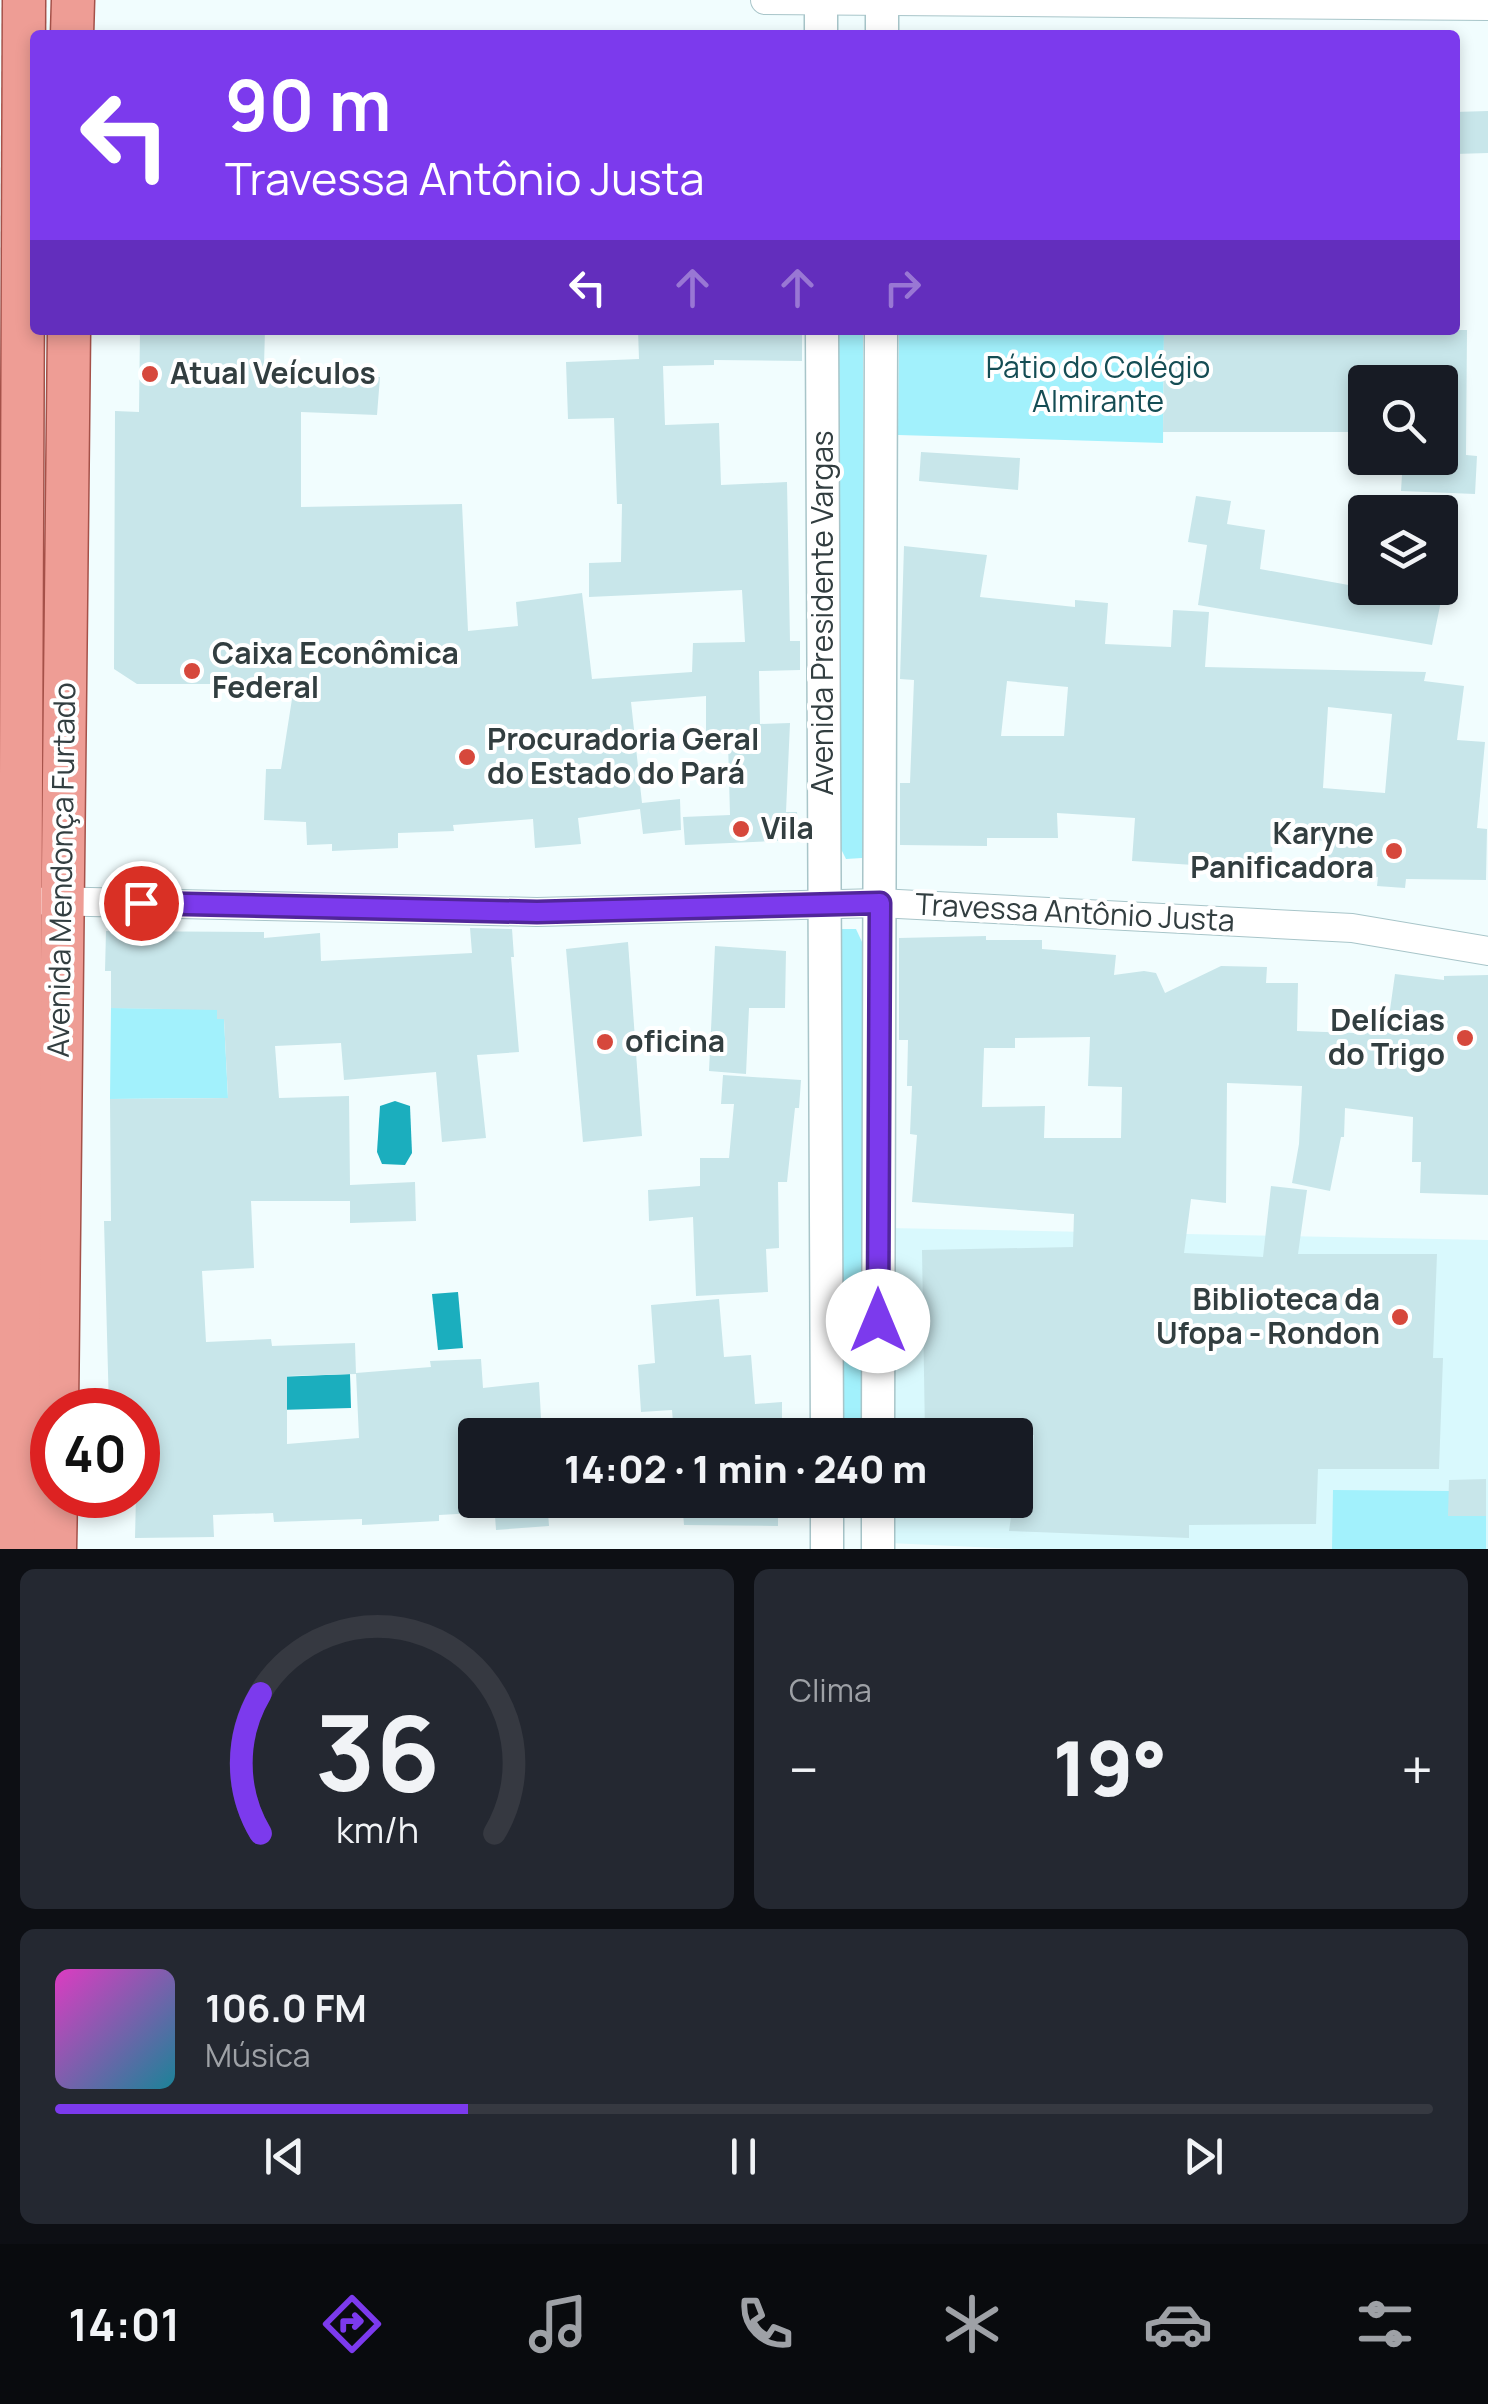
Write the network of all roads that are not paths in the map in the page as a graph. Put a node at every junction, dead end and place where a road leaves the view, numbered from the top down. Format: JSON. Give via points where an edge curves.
{"nodes":[{"id":1,"x":24,"y":0,"type":"edge"},
{"id":2,"x":73,"y":0,"type":"edge"},
{"id":3,"x":765,"y":0,"type":"edge"},
{"id":4,"x":882,"y":0,"type":"edge"},
{"id":5,"x":820,"y":1,"type":"edge"},
{"id":6,"x":1488,"y":6,"type":"edge"},
{"id":7,"x":72,"y":30,"type":"edge"},
{"id":8,"x":821,"y":30,"type":"edge"},
{"id":9,"x":882,"y":30,"type":"edge"},
{"id":10,"x":69,"y":335,"type":"edge"},
{"id":11,"x":822,"y":335,"type":"edge"},
{"id":12,"x":881,"y":335,"type":"edge"},
{"id":13,"x":28,"y":902,"type":"edge"},
{"id":14,"x":824,"y":902,"type":"junction"},
{"id":15,"x":880,"y":903,"type":"junction"},
{"id":16,"x":1488,"y":951,"type":"edge"},
{"id":17,"x":56,"y":1388,"type":"edge"},
{"id":18,"x":827,"y":1418,"type":"edge"},
{"id":19,"x":878,"y":1418,"type":"edge"},
{"id":20,"x":56,"y":1518,"type":"edge"},
{"id":21,"x":827,"y":1518,"type":"edge"},
{"id":22,"x":878,"y":1518,"type":"edge"},
{"id":23,"x":18,"y":1549,"type":"edge"},
{"id":24,"x":55,"y":1549,"type":"edge"},
{"id":25,"x":828,"y":1549,"type":"edge"},
{"id":26,"x":878,"y":1549,"type":"edge"}],
"edges":[{"from":1,"to":13,"type":"main road","name":"Avenida Mendonça Furtado"},
{"from":2,"to":7,"type":"main road"},
{"from":3,"to":5,"type":"street"},
{"from":4,"to":5,"type":"street"},
{"from":4,"to":6,"type":"street"},
{"from":4,"to":9,"type":"street"},
{"from":5,"to":8,"type":"street"},
{"from":10,"to":13,"type":"main road","name":"Avenida Mendonça Furtado"},
{"from":11,"to":14,"type":"street","name":"Avenida Presidente Vargas"},
{"from":12,"to":15,"type":"street","name":"Avenida Presidente Vargas"},
{"from":13,"to":14,"type":"street","name":"Travessa Antônio Justa","via":[[537,912]]},
{"from":13,"to":17,"type":"main road","name":"Avenida Mendonça Furtado"},
{"from":13,"to":23,"type":"main road","name":"Avenida Mendonça Furtado"},
{"from":14,"to":15,"type":"street","name":"Travessa Antônio Justa"},
{"from":14,"to":18,"type":"street","name":"Avenida Presidente Vargas"},
{"from":15,"to":16,"type":"street","name":"Travessa Antônio Justa","via":[[1352,928]]},
{"from":15,"to":19,"type":"street","name":"Avenida Presidente Vargas"},
{"from":20,"to":24,"type":"main road"},
{"from":21,"to":25,"type":"street"},
{"from":22,"to":26,"type":"street"}]}
